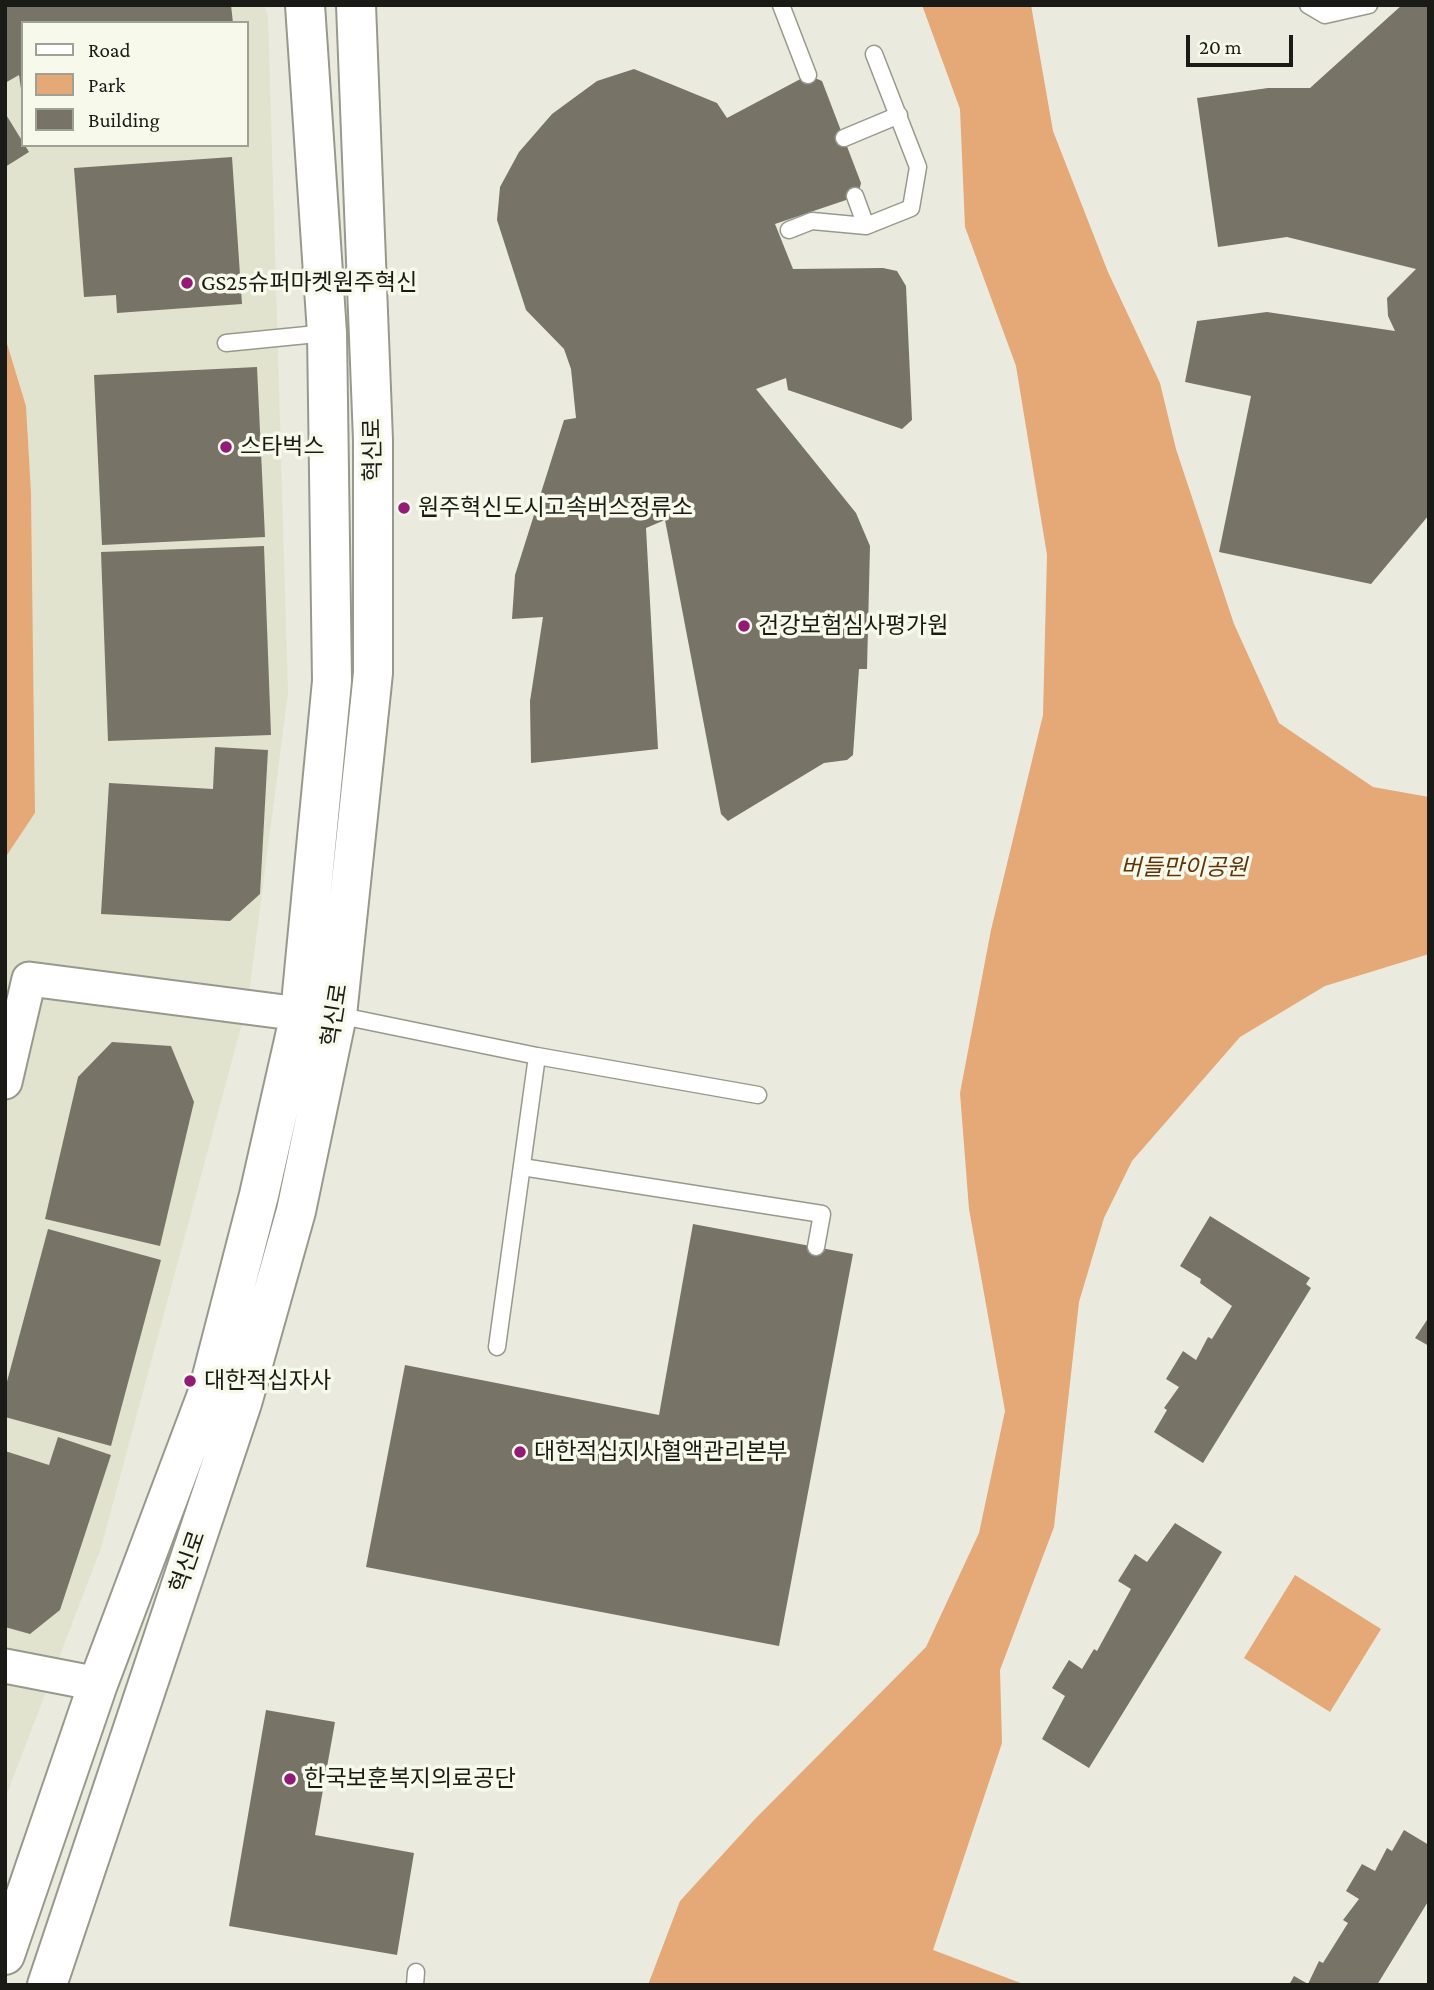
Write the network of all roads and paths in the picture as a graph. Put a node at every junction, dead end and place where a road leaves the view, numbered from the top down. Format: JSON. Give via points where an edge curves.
{"nodes":[{"id":1,"x":305,"y":5,"type":"edge"},
{"id":2,"x":356,"y":5,"type":"edge"},
{"id":3,"x":781,"y":5,"type":"edge"},
{"id":4,"x":1308,"y":5,"type":"edge"},
{"id":5,"x":1369,"y":5,"type":"edge"},
{"id":6,"x":874,"y":54,"type":"dead end"},
{"id":7,"x":808,"y":75,"type":"dead end"},
{"id":8,"x":899,"y":115,"type":"junction"},
{"id":9,"x":844,"y":138,"type":"dead end"},
{"id":10,"x":855,"y":196,"type":"dead end"},
{"id":11,"x":866,"y":226,"type":"junction"},
{"id":12,"x":789,"y":230,"type":"dead end"},
{"id":13,"x":327,"y":333,"type":"junction"},
{"id":14,"x":226,"y":343,"type":"dead end"},
{"id":15,"x":318,"y":1015,"type":"junction"},
{"id":16,"x":537,"y":1056,"type":"junction"},
{"id":17,"x":5,"y":1082,"type":"edge"},
{"id":18,"x":758,"y":1095,"type":"dead end"},
{"id":19,"x":522,"y":1167,"type":"junction"},
{"id":20,"x":816,"y":1247,"type":"dead end"},
{"id":21,"x":497,"y":1347,"type":"dead end"},
{"id":22,"x":5,"y":1666,"type":"edge"},
{"id":23,"x":97,"y":1684,"type":"junction"},
{"id":24,"x":5,"y":1955,"type":"edge"},
{"id":25,"x":47,"y":1985,"type":"edge"}],
"edges":[{"from":1,"to":13,"type":"street","name":"혁신로"},
{"from":2,"to":15,"type":"street","name":"혁신로","via":[[373,440],[373,673]]},
{"from":3,"to":7,"type":"lane"},
{"from":4,"to":5,"type":"lane","via":[[1325,15]]},
{"from":6,"to":8,"type":"lane"},
{"from":8,"to":9,"type":"lane"},
{"from":8,"to":11,"type":"lane","via":[[918,167],[911,208]]},
{"from":10,"to":11,"type":"lane"},
{"from":11,"to":12,"type":"lane","via":[[812,221]]},
{"from":13,"to":14,"type":"lane"},
{"from":13,"to":15,"type":"street","name":"혁신로","via":[[332,681]]},
{"from":15,"to":16,"type":"lane"},
{"from":15,"to":17,"type":"street","via":[[29,979]]},
{"from":15,"to":23,"type":"street","name":"혁신로","via":[[259,1195],[208,1392]]},
{"from":15,"to":25,"type":"street","name":"혁신로","via":[[296,1211],[242,1403]]},
{"from":16,"to":18,"type":"lane"},
{"from":16,"to":19,"type":"lane"},
{"from":19,"to":20,"type":"lane","via":[[822,1214]]},
{"from":19,"to":21,"type":"lane"},
{"from":22,"to":23,"type":"street"},
{"from":23,"to":24,"type":"street","name":"혁신로"}]}
